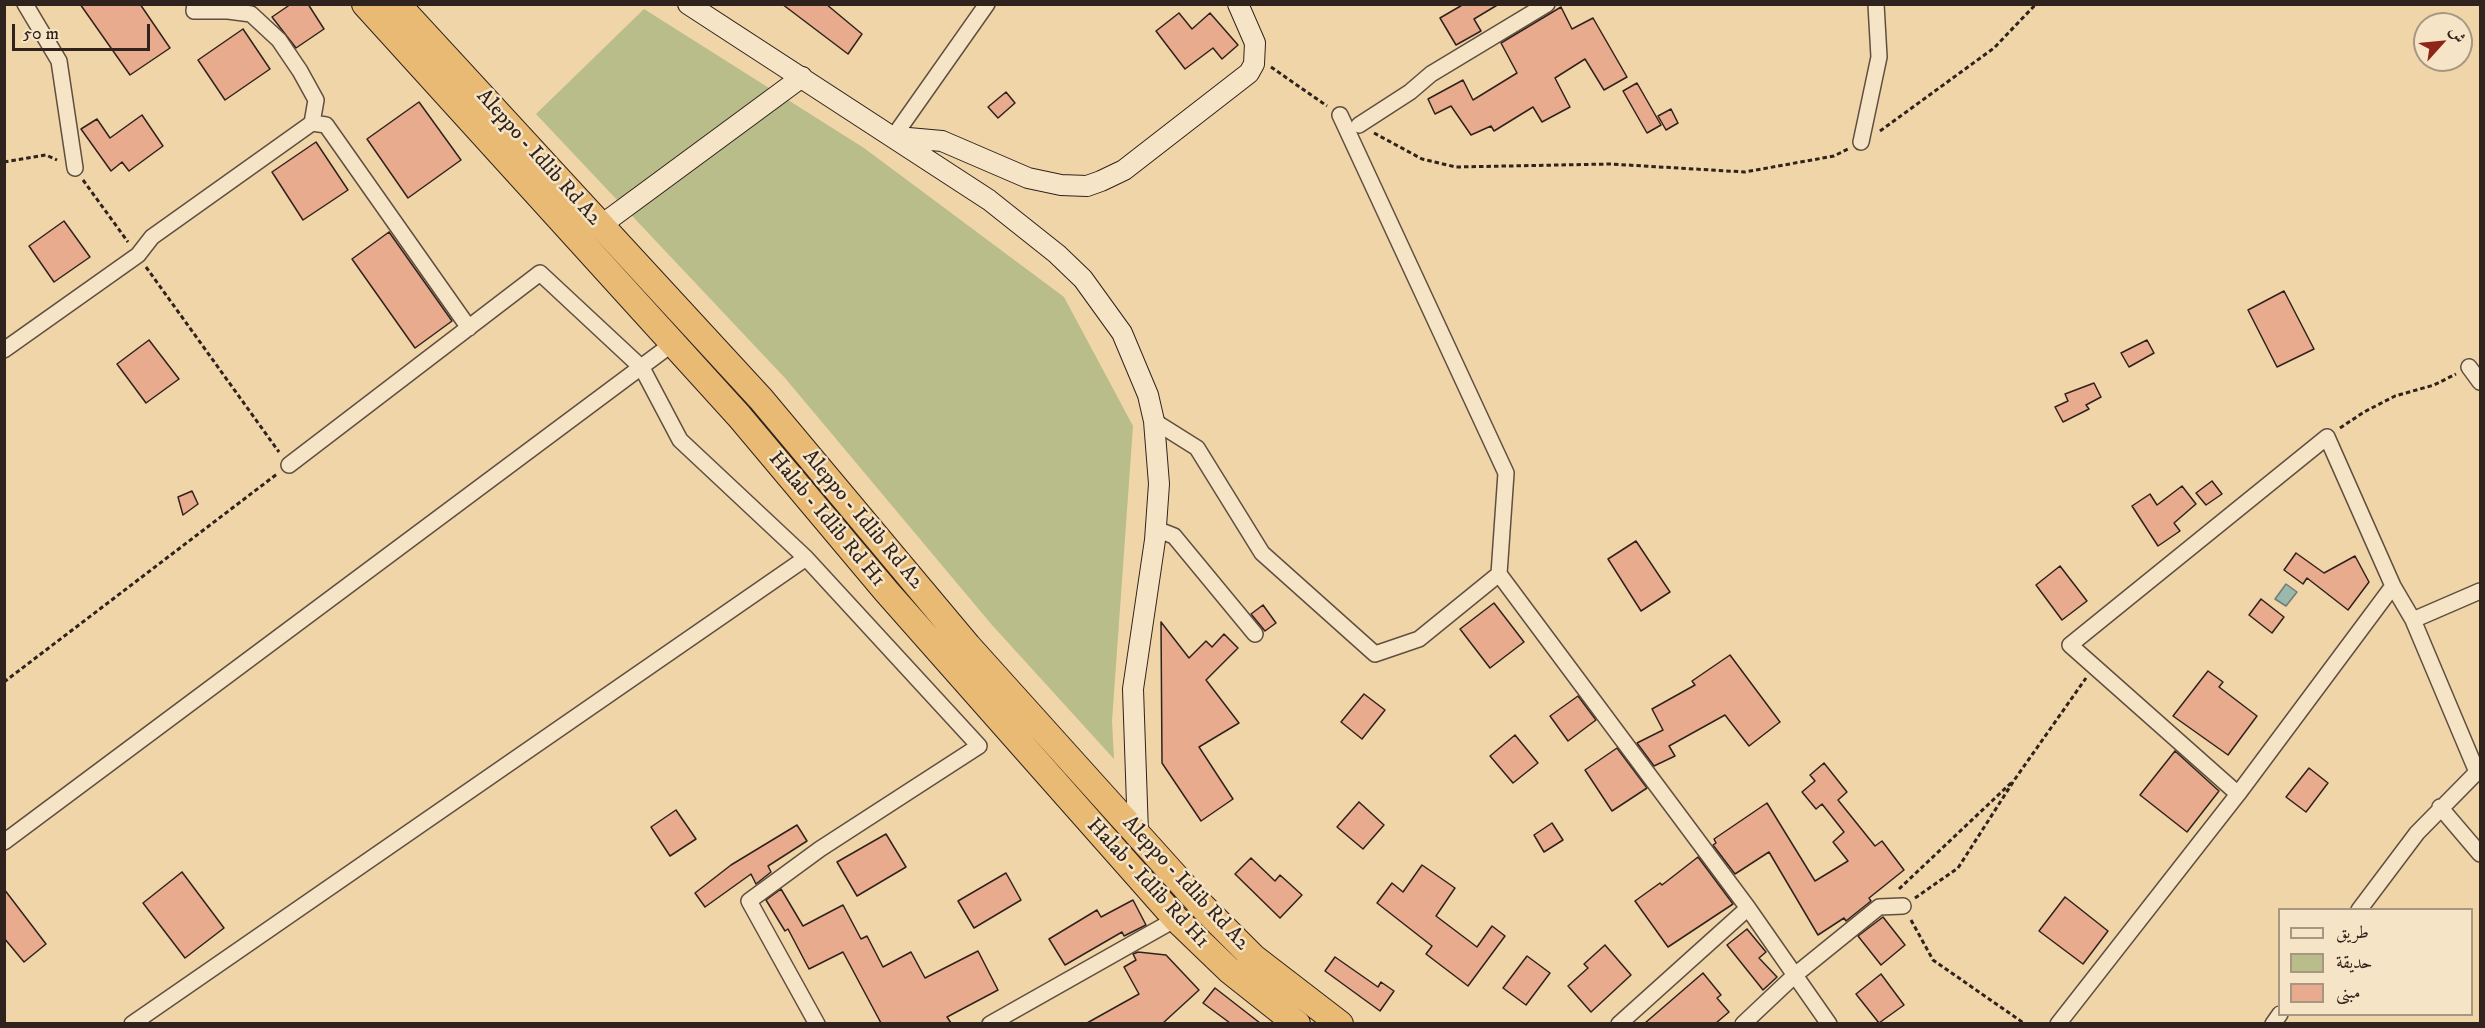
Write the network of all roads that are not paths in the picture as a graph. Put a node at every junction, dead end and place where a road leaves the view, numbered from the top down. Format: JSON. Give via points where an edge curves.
{"nodes":[{"id":1,"x":25,"y":4,"type":"edge"},
{"id":2,"x":195,"y":4,"type":"edge"},
{"id":3,"x":365,"y":4,"type":"edge"},
{"id":4,"x":396,"y":4,"type":"edge"},
{"id":5,"x":688,"y":4,"type":"edge"},
{"id":6,"x":987,"y":4,"type":"edge"},
{"id":7,"x":1238,"y":4,"type":"edge"},
{"id":8,"x":1547,"y":4,"type":"edge"},
{"id":9,"x":1876,"y":4,"type":"edge"},
{"id":10,"x":802,"y":77,"type":"junction"},
{"id":11,"x":1340,"y":115,"type":"road end"},
{"id":12,"x":312,"y":123,"type":"junction"},
{"id":13,"x":1359,"y":125,"type":"road end"},
{"id":14,"x":894,"y":136,"type":"junction"},
{"id":15,"x":1861,"y":142,"type":"road end"},
{"id":16,"x":75,"y":168,"type":"road end"},
{"id":17,"x":600,"y":226,"type":"junction"},
{"id":18,"x":469,"y":328,"type":"junction"},
{"id":19,"x":672,"y":344,"type":"junction"},
{"id":20,"x":4,"y":350,"type":"edge"},
{"id":21,"x":2469,"y":367,"type":"road end"},
{"id":22,"x":642,"y":368,"type":"junction"},
{"id":23,"x":2481,"y":381,"type":"edge"},
{"id":24,"x":1155,"y":421,"type":"junction"},
{"id":25,"x":289,"y":465,"type":"road end"},
{"id":26,"x":1155,"y":529,"type":"junction"},
{"id":27,"x":806,"y":558,"type":"junction"},
{"id":28,"x":1499,"y":574,"type":"junction"},
{"id":29,"x":2393,"y":586,"type":"junction"},
{"id":30,"x":2481,"y":591,"type":"edge"},
{"id":31,"x":2413,"y":620,"type":"junction"},
{"id":32,"x":1255,"y":633,"type":"dead end"},
{"id":33,"x":2479,"y":771,"type":"edge"},
{"id":34,"x":2238,"y":794,"type":"junction"},
{"id":35,"x":2440,"y":807,"type":"junction"},
{"id":36,"x":1138,"y":833,"type":"junction"},
{"id":37,"x":4,"y":842,"type":"edge"},
{"id":38,"x":2481,"y":854,"type":"edge"},
{"id":39,"x":1903,"y":906,"type":"road end"},
{"id":40,"x":1748,"y":908,"type":"junction"},
{"id":41,"x":2360,"y":908,"type":"edge"},
{"id":42,"x":1176,"y":919,"type":"junction"},
{"id":43,"x":1795,"y":975,"type":"junction"},
{"id":44,"x":132,"y":1023,"type":"edge"},
{"id":45,"x":817,"y":1023,"type":"edge"},
{"id":46,"x":990,"y":1023,"type":"edge"},
{"id":47,"x":1298,"y":1023,"type":"edge"},
{"id":48,"x":1340,"y":1023,"type":"edge"},
{"id":49,"x":1619,"y":1023,"type":"edge"},
{"id":50,"x":1743,"y":1023,"type":"edge"},
{"id":51,"x":1829,"y":1023,"type":"edge"},
{"id":52,"x":2058,"y":1023,"type":"edge"}],
"edges":[{"from":1,"to":16,"type":"street","via":[[59,61]]},
{"from":2,"to":12,"type":"street","via":[[194,11],[250,14],[279,40],[315,100]]},
{"from":3,"to":19,"type":"highway","name":"Halab - Idlib Rd H1"},
{"from":4,"to":17,"type":"highway","name":"Aleppo - Idlib Rd A2"},
{"from":5,"to":10,"type":"street"},
{"from":6,"to":14,"type":"street"},
{"from":7,"to":14,"type":"street","via":[[1255,43],[1254,64],[1249,73],[1124,170],[1087,186],[1028,178],[942,141]]},
{"from":8,"to":13,"type":"street","via":[[1431,74]]},
{"from":9,"to":15,"type":"street","via":[[1879,57]]},
{"from":10,"to":14,"type":"street"},
{"from":10,"to":17,"type":"street"},
{"from":11,"to":28,"type":"street","via":[[1506,473]]},
{"from":12,"to":18,"type":"street","via":[[326,125]]},
{"from":12,"to":20,"type":"street","via":[[152,237],[138,255]]},
{"from":14,"to":24,"type":"street","via":[[990,200],[1083,279],[1122,333],[1145,385]]},
{"from":17,"to":36,"type":"highway","name":"Aleppo - Idlib Rd A2","via":[[761,399],[968,646]]},
{"from":18,"to":22,"type":"street","via":[[540,273]]},
{"from":18,"to":25,"type":"street"},
{"from":19,"to":22,"type":"street"},
{"from":19,"to":42,"type":"highway","name":"Halab - Idlib Rd H1"},
{"from":21,"to":23,"type":"street"},
{"from":22,"to":27,"type":"street","via":[[681,440]]},
{"from":22,"to":37,"type":"street"},
{"from":24,"to":26,"type":"street","via":[[1159,483]]},
{"from":24,"to":28,"type":"street","via":[[1197,448],[1262,553],[1376,654],[1419,639]]},
{"from":26,"to":32,"type":"street","via":[[1174,536]]},
{"from":26,"to":36,"type":"street","via":[[1133,689]]},
{"from":27,"to":44,"type":"street"},
{"from":27,"to":45,"type":"street","via":[[979,746],[820,849],[749,901]]},
{"from":28,"to":40,"type":"street"},
{"from":29,"to":31,"type":"street"},
{"from":29,"to":34,"type":"street"},
{"from":29,"to":34,"type":"street","via":[[2326,438],[2070,645]]},
{"from":30,"to":31,"type":"street"},
{"from":31,"to":33,"type":"street"},
{"from":33,"to":35,"type":"street"},
{"from":34,"to":52,"type":"street"},
{"from":35,"to":38,"type":"street"},
{"from":35,"to":41,"type":"street","via":[[2416,832]]},
{"from":36,"to":48,"type":"highway","name":"Aleppo - Idlib Rd A2","via":[[1203,908],[1253,957]]},
{"from":39,"to":43,"type":"street","via":[[1880,907]]},
{"from":40,"to":43,"type":"street"},
{"from":40,"to":49,"type":"street"},
{"from":42,"to":46,"type":"street"},
{"from":42,"to":47,"type":"highway","name":"Halab - Idlib Rd H1","via":[[1229,969]]},
{"from":43,"to":50,"type":"street"},
{"from":43,"to":51,"type":"street"}]}
